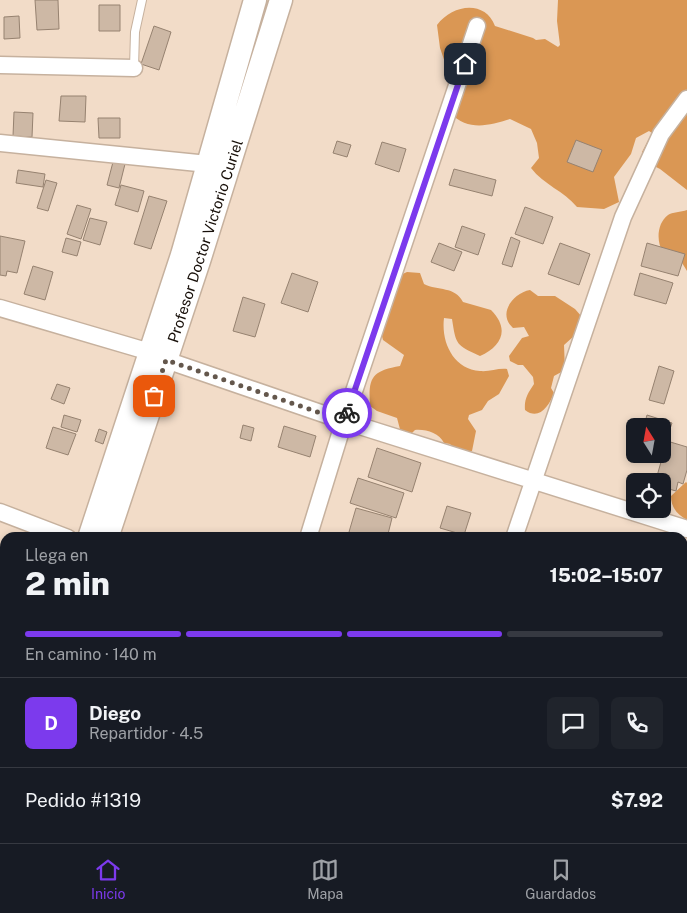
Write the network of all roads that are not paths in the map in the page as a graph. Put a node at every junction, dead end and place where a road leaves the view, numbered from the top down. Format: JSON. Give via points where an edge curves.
{"nodes":[{"id":1,"x":142,"y":0,"type":"edge"},
{"id":2,"x":256,"y":0,"type":"edge"},
{"id":3,"x":281,"y":0,"type":"edge"},
{"id":4,"x":477,"y":26,"type":"dead end"},
{"id":5,"x":0,"y":65,"type":"edge"},
{"id":6,"x":134,"y":68,"type":"joint"},
{"id":7,"x":687,"y":99,"type":"edge"},
{"id":8,"x":0,"y":143,"type":"edge"},
{"id":9,"x":208,"y":164,"type":"junction"},
{"id":10,"x":0,"y":308,"type":"edge"},
{"id":11,"x":158,"y":356,"type":"junction"},
{"id":12,"x":344,"y":421,"type":"junction"},
{"id":13,"x":532,"y":481,"type":"junction"},
{"id":14,"x":0,"y":512,"type":"edge"},
{"id":15,"x":687,"y":529,"type":"edge"},
{"id":16,"x":52,"y":532,"type":"edge"},
{"id":17,"x":91,"y":532,"type":"edge"},
{"id":18,"x":109,"y":532,"type":"edge"},
{"id":19,"x":310,"y":532,"type":"edge"},
{"id":20,"x":516,"y":532,"type":"edge"}],
"edges":[{"from":1,"to":6,"type":"lane","via":[[135,32]]},
{"from":2,"to":9,"type":"main road","name":"Profesor Doctor Victorio Curiel"},
{"from":3,"to":11,"type":"main road","name":"Profesor Doctor Victorio Curiel"},
{"from":4,"to":12,"type":"street"},
{"from":5,"to":6,"type":"street"},
{"from":7,"to":13,"type":"street","via":[[660,134],[623,217]]},
{"from":8,"to":9,"type":"street"},
{"from":9,"to":11,"type":"main road","name":"Profesor Doctor Victorio Curiel"},
{"from":10,"to":11,"type":"street"},
{"from":11,"to":12,"type":"street"},
{"from":11,"to":17,"type":"main road","name":"Profesor Doctor Victorio Curiel"},
{"from":11,"to":18,"type":"main road","name":"Profesor Doctor Victorio Curiel"},
{"from":12,"to":13,"type":"street"},
{"from":12,"to":19,"type":"street"},
{"from":13,"to":15,"type":"street"},
{"from":13,"to":20,"type":"street"},
{"from":14,"to":16,"type":"street"}]}
